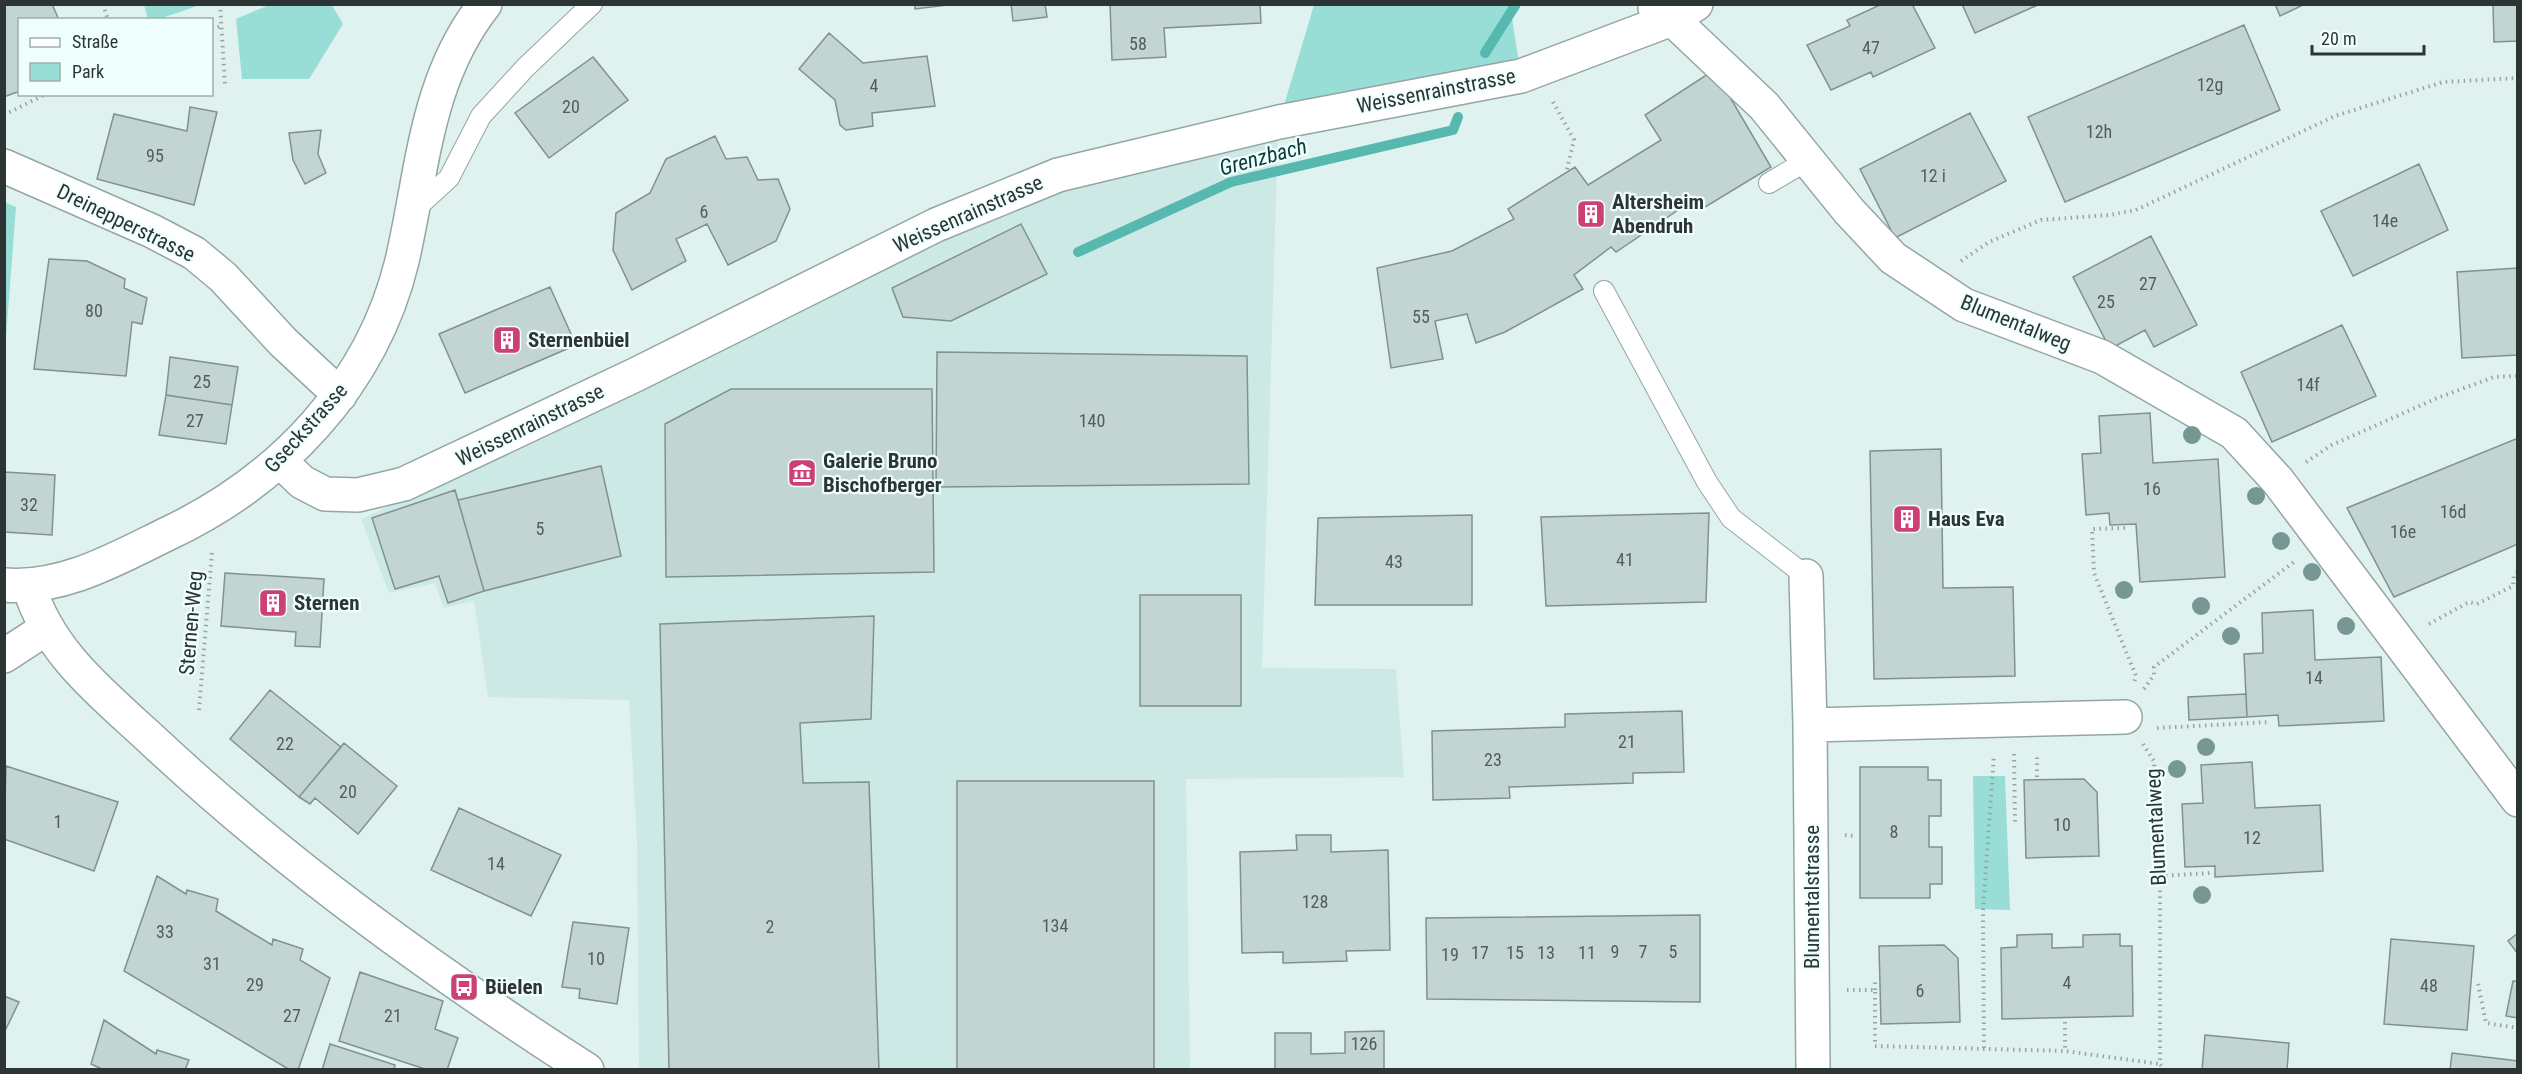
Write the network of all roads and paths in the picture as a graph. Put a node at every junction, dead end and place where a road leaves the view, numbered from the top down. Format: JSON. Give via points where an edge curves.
{"nodes":[{"id":1,"x":220,"y":4,"type":"edge"},
{"id":2,"x":485,"y":4,"type":"edge"},
{"id":3,"x":592,"y":4,"type":"edge"},
{"id":4,"x":1673,"y":9,"type":"edge"},
{"id":5,"x":221,"y":26,"type":"junction"},
{"id":6,"x":213,"y":29,"type":"edge"},
{"id":7,"x":1535,"y":70,"type":"junction"},
{"id":8,"x":2517,"y":78,"type":"edge"},
{"id":9,"x":225,"y":85,"type":"dead end"},
{"id":10,"x":42,"y":96,"type":"edge"},
{"id":11,"x":4,"y":115,"type":"edge"},
{"id":12,"x":1808,"y":160,"type":"junction"},
{"id":13,"x":4,"y":166,"type":"edge"},
{"id":14,"x":1566,"y":173,"type":"dead end"},
{"id":15,"x":1769,"y":183,"type":"dead end"},
{"id":16,"x":411,"y":213,"type":"junction"},
{"id":17,"x":1930,"y":282,"type":"junction"},
{"id":18,"x":1604,"y":291,"type":"dead end"},
{"id":19,"x":2517,"y":376,"type":"edge"},
{"id":20,"x":340,"y":394,"type":"junction"},
{"id":21,"x":280,"y":461,"type":"junction"},
{"id":22,"x":2278,"y":481,"type":"junction"},
{"id":23,"x":2125,"y":528,"type":"dead end"},
{"id":24,"x":2323,"y":540,"type":"junction"},
{"id":25,"x":212,"y":551,"type":"dead end"},
{"id":26,"x":2517,"y":573,"type":"edge"},
{"id":27,"x":1806,"y":576,"type":"joint"},
{"id":28,"x":17,"y":586,"type":"edge"},
{"id":29,"x":46,"y":628,"type":"junction"},
{"id":30,"x":2399,"y":641,"type":"junction"},
{"id":31,"x":4,"y":656,"type":"edge"},
{"id":32,"x":199,"y":710,"type":"dead end"},
{"id":33,"x":2125,"y":717,"type":"junction"},
{"id":34,"x":2003,"y":720,"type":"junction"},
{"id":35,"x":2271,"y":722,"type":"dead end"},
{"id":36,"x":1810,"y":725,"type":"junction"},
{"id":37,"x":2517,"y":800,"type":"edge"},
{"id":38,"x":2015,"y":822,"type":"dead end"},
{"id":39,"x":2210,"y":873,"type":"dead end"},
{"id":40,"x":2160,"y":876,"type":"junction"},
{"id":41,"x":1875,"y":979,"type":"dead end"},
{"id":42,"x":2478,"y":984,"type":"dead end"},
{"id":43,"x":1864,"y":990,"type":"dead end"},
{"id":44,"x":1875,"y":990,"type":"junction"},
{"id":45,"x":2065,"y":1022,"type":"dead end"},
{"id":46,"x":2517,"y":1028,"type":"edge"},
{"id":47,"x":1984,"y":1048,"type":"junction"},
{"id":48,"x":2065,"y":1050,"type":"junction"},
{"id":49,"x":2160,"y":1064,"type":"junction"},
{"id":50,"x":587,"y":1070,"type":"edge"},
{"id":51,"x":1813,"y":1070,"type":"edge"},
{"id":52,"x":2165,"y":1070,"type":"edge"}],
"edges":[{"from":1,"to":5,"type":"path"},
{"from":2,"to":16,"type":"street","name":"Gseckstrasse","via":[[463,36],[440,85],[427,128]]},
{"from":3,"to":16,"type":"lane","via":[[481,116],[449,178]]},
{"from":4,"to":7,"type":"street","name":"Weissenrainstrasse"},
{"from":4,"to":12,"type":"street","name":"Blumentalweg","via":[[1764,106]]},
{"from":5,"to":6,"type":"path"},
{"from":5,"to":9,"type":"path"},
{"from":7,"to":14,"type":"path","via":[[1574,140]]},
{"from":7,"to":21,"type":"street","name":"Weissenrainstrasse","via":[[1521,76],[1279,122],[1058,175],[936,225],[405,484],[358,495],[326,494],[302,482]]},
{"from":8,"to":17,"type":"path","via":[[2443,82],[2335,116],[2136,210],[2042,220],[1989,242]]},
{"from":10,"to":11,"type":"path"},
{"from":12,"to":15,"type":"lane"},
{"from":12,"to":17,"type":"street","name":"Blumentalweg","via":[[1893,258]]},
{"from":13,"to":20,"type":"street","name":"Dreinepperstrasse","via":[[194,253],[224,277],[282,342]]},
{"from":16,"to":20,"type":"street","name":"Gseckstrasse","via":[[392,294],[362,362]]},
{"from":17,"to":22,"type":"street","name":"Blumentalweg","via":[[1964,305],[2102,357],[2234,433]]},
{"from":18,"to":27,"type":"lane","via":[[1707,482],[1731,518]]},
{"from":19,"to":22,"type":"path","via":[[2494,377],[2435,399],[2332,445]]},
{"from":20,"to":21,"type":"street","name":"Gseckstrasse"},
{"from":21,"to":28,"type":"street","name":"Gseckstrasse","via":[[224,503],[181,528],[63,580]]},
{"from":22,"to":24,"type":"street","name":"Blumentalweg"},
{"from":23,"to":33,"type":"path","via":[[2092,530],[2094,573],[2136,676]]},
{"from":24,"to":30,"type":"street","name":"Blumentalweg"},
{"from":24,"to":33,"type":"path","via":[[2154,667],[2154,675]]},
{"from":25,"to":32,"type":"path","name":"Sternen-Weg"},
{"from":26,"to":30,"type":"path","via":[[2513,586],[2478,604],[2469,602]]},
{"from":27,"to":36,"type":"street","name":"Blumentalstrasse"},
{"from":28,"to":29,"type":"street"},
{"from":29,"to":31,"type":"street"},
{"from":29,"to":50,"type":"street","via":[[81,674],[199,784],[355,911]]},
{"from":30,"to":37,"type":"street","name":"Blumentalweg"},
{"from":33,"to":34,"type":"street"},
{"from":33,"to":35,"type":"path","via":[[2158,729]]},
{"from":33,"to":40,"type":"path","name":"Blumentalweg","via":[[2154,761]]},
{"from":34,"to":36,"type":"street"},
{"from":34,"to":38,"type":"path"},
{"from":34,"to":47,"type":"path","via":[[1994,776],[1983,910]]},
{"from":36,"to":51,"type":"street","name":"Blumentalstrasse"},
{"from":39,"to":40,"type":"path"},
{"from":40,"to":49,"type":"path","name":"Blumentalweg"},
{"from":41,"to":44,"type":"path"},
{"from":42,"to":46,"type":"path","via":[[2486,1023]]},
{"from":43,"to":44,"type":"path"},
{"from":44,"to":47,"type":"path","via":[[1875,1046]]},
{"from":45,"to":48,"type":"path"},
{"from":47,"to":48,"type":"path"},
{"from":48,"to":49,"type":"path"},
{"from":49,"to":52,"type":"path"}]}
